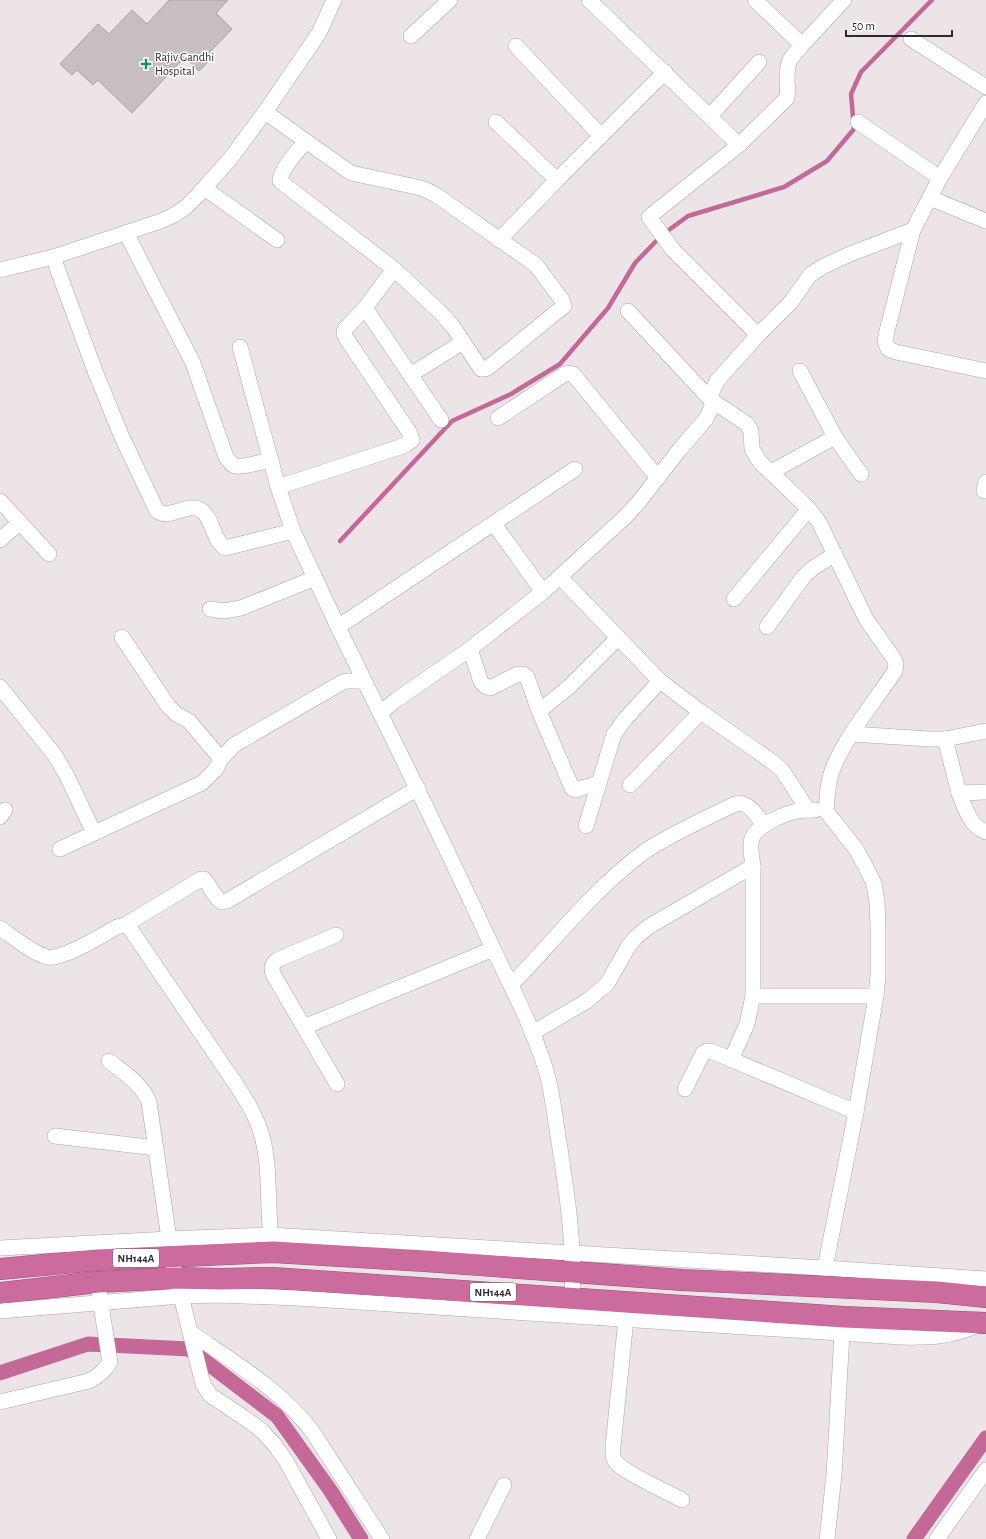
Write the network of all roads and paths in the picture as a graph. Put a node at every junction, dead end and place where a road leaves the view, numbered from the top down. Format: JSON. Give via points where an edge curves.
{"nodes":[{"id":1,"x":334,"y":0,"type":"edge"},
{"id":2,"x":450,"y":0,"type":"edge"},
{"id":3,"x":589,"y":0,"type":"edge"},
{"id":4,"x":755,"y":0,"type":"edge"},
{"id":5,"x":844,"y":0,"type":"edge"},
{"id":6,"x":411,"y":36,"type":"dead end"},
{"id":7,"x":910,"y":39,"type":"dead end"},
{"id":8,"x":802,"y":45,"type":"junction"},
{"id":9,"x":516,"y":46,"type":"dead end"},
{"id":10,"x":759,"y":62,"type":"dead end"},
{"id":11,"x":665,"y":72,"type":"junction"},
{"id":12,"x":986,"y":87,"type":"edge"},
{"id":13,"x":986,"y":103,"type":"edge"},
{"id":14,"x":266,"y":112,"type":"junction"},
{"id":15,"x":710,"y":116,"type":"junction"},
{"id":16,"x":982,"y":120,"type":"edge"},
{"id":17,"x":496,"y":122,"type":"dead end"},
{"id":18,"x":858,"y":122,"type":"dead end"},
{"id":19,"x":601,"y":136,"type":"junction"},
{"id":20,"x":306,"y":141,"type":"junction"},
{"id":21,"x":739,"y":145,"type":"junction"},
{"id":22,"x":940,"y":178,"type":"junction"},
{"id":23,"x":557,"y":180,"type":"junction"},
{"id":24,"x":204,"y":188,"type":"junction"},
{"id":25,"x":930,"y":198,"type":"junction"},
{"id":26,"x":986,"y":221,"type":"edge"},
{"id":27,"x":913,"y":230,"type":"junction"},
{"id":28,"x":126,"y":233,"type":"junction"},
{"id":29,"x":277,"y":240,"type":"dead end"},
{"id":30,"x":499,"y":240,"type":"junction"},
{"id":31,"x":53,"y":257,"type":"junction"},
{"id":32,"x":394,"y":269,"type":"junction"},
{"id":33,"x":0,"y":270,"type":"edge"},
{"id":34,"x":364,"y":308,"type":"junction"},
{"id":35,"x":628,"y":311,"type":"dead end"},
{"id":36,"x":758,"y":335,"type":"junction"},
{"id":37,"x":463,"y":342,"type":"junction"},
{"id":38,"x":240,"y":347,"type":"dead end"},
{"id":39,"x":800,"y":371,"type":"dead end"},
{"id":40,"x":986,"y":371,"type":"edge"},
{"id":41,"x":410,"y":376,"type":"junction"},
{"id":42,"x":711,"y":400,"type":"junction"},
{"id":43,"x":498,"y":418,"type":"dead end"},
{"id":44,"x":441,"y":420,"type":"dead end"},
{"id":45,"x":835,"y":437,"type":"junction"},
{"id":46,"x":271,"y":460,"type":"junction"},
{"id":47,"x":575,"y":469,"type":"dead end"},
{"id":48,"x":771,"y":472,"type":"junction"},
{"id":49,"x":861,"y":474,"type":"dead end"},
{"id":50,"x":658,"y":478,"type":"junction"},
{"id":51,"x":278,"y":487,"type":"junction"},
{"id":52,"x":0,"y":501,"type":"edge"},
{"id":53,"x":809,"y":509,"type":"junction"},
{"id":54,"x":20,"y":522,"type":"junction"},
{"id":55,"x":494,"y":524,"type":"junction"},
{"id":56,"x":293,"y":531,"type":"junction"},
{"id":57,"x":0,"y":540,"type":"edge"},
{"id":58,"x":49,"y":554,"type":"dead end"},
{"id":59,"x":835,"y":554,"type":"junction"},
{"id":60,"x":311,"y":570,"type":"junction"},
{"id":61,"x":560,"y":577,"type":"junction"},
{"id":62,"x":543,"y":592,"type":"junction"},
{"id":63,"x":734,"y":599,"type":"dead end"},
{"id":64,"x":210,"y":609,"type":"dead end"},
{"id":65,"x":338,"y":627,"type":"junction"},
{"id":66,"x":767,"y":627,"type":"dead end"},
{"id":67,"x":122,"y":637,"type":"dead end"},
{"id":68,"x":618,"y":638,"type":"junction"},
{"id":69,"x":470,"y":649,"type":"junction"},
{"id":70,"x":364,"y":681,"type":"junction"},
{"id":71,"x":660,"y":681,"type":"junction"},
{"id":72,"x":0,"y":688,"type":"edge"},
{"id":73,"x":539,"y":710,"type":"junction"},
{"id":74,"x":701,"y":712,"type":"junction"},
{"id":75,"x":380,"y":713,"type":"junction"},
{"id":76,"x":986,"y":731,"type":"edge"},
{"id":77,"x":852,"y":734,"type":"junction"},
{"id":78,"x":945,"y":739,"type":"junction"},
{"id":79,"x":221,"y":759,"type":"junction"},
{"id":80,"x":599,"y":783,"type":"junction"},
{"id":81,"x":630,"y":785,"type":"dead end"},
{"id":82,"x":418,"y":788,"type":"junction"},
{"id":83,"x":986,"y":792,"type":"edge"},
{"id":84,"x":959,"y":793,"type":"junction"},
{"id":85,"x":808,"y":810,"type":"junction"},
{"id":86,"x":826,"y":811,"type":"junction"},
{"id":87,"x":764,"y":825,"type":"junction"},
{"id":88,"x":586,"y":826,"type":"dead end"},
{"id":89,"x":986,"y":832,"type":"edge"},
{"id":90,"x":94,"y":834,"type":"junction"},
{"id":91,"x":60,"y":849,"type":"dead end"},
{"id":92,"x":753,"y":866,"type":"junction"},
{"id":93,"x":125,"y":925,"type":"junction"},
{"id":94,"x":0,"y":928,"type":"edge"},
{"id":95,"x":336,"y":935,"type":"dead end"},
{"id":96,"x":493,"y":949,"type":"junction"},
{"id":97,"x":511,"y":985,"type":"junction"},
{"id":98,"x":753,"y":996,"type":"junction"},
{"id":99,"x":876,"y":996,"type":"junction"},
{"id":100,"x":304,"y":1027,"type":"junction"},
{"id":101,"x":532,"y":1033,"type":"junction"},
{"id":102,"x":109,"y":1060,"type":"dead end"},
{"id":103,"x":731,"y":1060,"type":"junction"},
{"id":104,"x":337,"y":1084,"type":"dead end"},
{"id":105,"x":685,"y":1090,"type":"dead end"},
{"id":106,"x":856,"y":1112,"type":"junction"},
{"id":107,"x":54,"y":1136,"type":"dead end"},
{"id":108,"x":156,"y":1148,"type":"junction"},
{"id":109,"x":272,"y":1244,"type":"junction"},
{"id":110,"x":0,"y":1248,"type":"edge"},
{"id":111,"x":170,"y":1248,"type":"junction"},
{"id":112,"x":573,"y":1263,"type":"junction"},
{"id":113,"x":825,"y":1268,"type":"junction"},
{"id":114,"x":0,"y":1269,"type":"edge"},
{"id":115,"x":986,"y":1279,"type":"edge"},
{"id":116,"x":178,"y":1287,"type":"junction"},
{"id":117,"x":99,"y":1292,"type":"junction"},
{"id":118,"x":0,"y":1293,"type":"edge"},
{"id":119,"x":986,"y":1297,"type":"edge"},
{"id":120,"x":572,"y":1298,"type":"junction"},
{"id":121,"x":0,"y":1311,"type":"edge"},
{"id":122,"x":626,"y":1319,"type":"junction"},
{"id":123,"x":985,"y":1323,"type":"edge"},
{"id":124,"x":190,"y":1332,"type":"junction"},
{"id":125,"x":842,"y":1333,"type":"junction"},
{"id":126,"x":0,"y":1402,"type":"edge"},
{"id":127,"x":986,"y":1470,"type":"edge"},
{"id":128,"x":504,"y":1485,"type":"dead end"},
{"id":129,"x":682,"y":1500,"type":"dead end"},
{"id":130,"x":329,"y":1539,"type":"edge"},
{"id":131,"x":382,"y":1539,"type":"edge"},
{"id":132,"x":477,"y":1539,"type":"edge"},
{"id":133,"x":827,"y":1539,"type":"edge"},
{"id":134,"x":937,"y":1539,"type":"edge"}],
"edges":[{"from":1,"to":14,"type":"street","via":[[319,33]]},
{"from":2,"to":6,"type":"street"},
{"from":3,"to":11,"type":"street"},
{"from":4,"to":8,"type":"street"},
{"from":5,"to":8,"type":"street"},
{"from":7,"to":12,"type":"street"},
{"from":8,"to":21,"type":"street","via":[[788,68],[787,98]]},
{"from":9,"to":19,"type":"street"},
{"from":10,"to":15,"type":"street"},
{"from":11,"to":15,"type":"street"},
{"from":11,"to":19,"type":"street"},
{"from":13,"to":16,"type":"street"},
{"from":14,"to":20,"type":"street"},
{"from":14,"to":24,"type":"street"},
{"from":15,"to":21,"type":"street"},
{"from":16,"to":22,"type":"street"},
{"from":17,"to":23,"type":"street"},
{"from":18,"to":22,"type":"street"},
{"from":19,"to":23,"type":"street"},
{"from":20,"to":30,"type":"street","via":[[351,173],[424,189],[436,195]]},
{"from":20,"to":32,"type":"street","via":[[280,175],[280,180]]},
{"from":21,"to":36,"type":"street","via":[[649,217],[673,250]]},
{"from":22,"to":25,"type":"street"},
{"from":23,"to":30,"type":"street"},
{"from":24,"to":28,"type":"street","via":[[174,215]]},
{"from":24,"to":29,"type":"street"},
{"from":25,"to":26,"type":"street"},
{"from":25,"to":27,"type":"street"},
{"from":27,"to":36,"type":"street","via":[[816,270],[791,302]]},
{"from":27,"to":40,"type":"street","via":[[887,330],[885,341],[888,349]]},
{"from":28,"to":31,"type":"street"},
{"from":28,"to":46,"type":"street","via":[[194,363],[226,457],[235,466]]},
{"from":30,"to":37,"type":"street","via":[[536,265],[564,306],[485,369],[477,365]]},
{"from":31,"to":33,"type":"street"},
{"from":31,"to":56,"type":"street","via":[[97,377],[157,511],[166,514],[190,508],[202,510],[217,540],[225,548]]},
{"from":32,"to":34,"type":"street"},
{"from":32,"to":37,"type":"street","via":[[442,314]]},
{"from":34,"to":41,"type":"street"},
{"from":34,"to":51,"type":"street","via":[[344,333],[412,440],[400,447]]},
{"from":35,"to":42,"type":"street"},
{"from":36,"to":42,"type":"street","via":[[713,386]]},
{"from":37,"to":41,"type":"street"},
{"from":38,"to":46,"type":"street"},
{"from":39,"to":45,"type":"street"},
{"from":41,"to":44,"type":"street"},
{"from":42,"to":48,"type":"street","via":[[746,424],[751,431],[754,454]]},
{"from":42,"to":50,"type":"street","via":[[712,407],[706,419]]},
{"from":43,"to":50,"type":"street","via":[[563,375],[573,374]]},
{"from":45,"to":48,"type":"street"},
{"from":45,"to":49,"type":"street"},
{"from":46,"to":51,"type":"street"},
{"from":47,"to":55,"type":"street"},
{"from":48,"to":53,"type":"street"},
{"from":50,"to":61,"type":"street","via":[[625,517]]},
{"from":51,"to":56,"type":"street"},
{"from":52,"to":54,"type":"street"},
{"from":53,"to":59,"type":"street","via":[[819,522]]},
{"from":53,"to":63,"type":"street"},
{"from":54,"to":57,"type":"street"},
{"from":54,"to":58,"type":"street"},
{"from":55,"to":62,"type":"street"},
{"from":55,"to":65,"type":"street"},
{"from":56,"to":60,"type":"street"},
{"from":59,"to":66,"type":"street","via":[[804,576]]},
{"from":59,"to":77,"type":"street","via":[[866,619],[896,664],[895,671]]},
{"from":60,"to":64,"type":"street","via":[[241,608],[224,611]]},
{"from":60,"to":65,"type":"street"},
{"from":61,"to":62,"type":"street"},
{"from":61,"to":68,"type":"street"},
{"from":62,"to":69,"type":"street"},
{"from":65,"to":70,"type":"street"},
{"from":67,"to":79,"type":"street","via":[[168,706],[189,721]]},
{"from":68,"to":71,"type":"street"},
{"from":68,"to":73,"type":"street","via":[[569,687]]},
{"from":69,"to":73,"type":"street","via":[[481,682],[485,686],[490,688],[523,674],[527,677]]},
{"from":69,"to":75,"type":"street"},
{"from":70,"to":75,"type":"street"},
{"from":70,"to":79,"type":"street","via":[[341,683],[234,745]]},
{"from":71,"to":74,"type":"street"},
{"from":71,"to":80,"type":"street","via":[[614,734]]},
{"from":72,"to":90,"type":"street","via":[[57,760]]},
{"from":73,"to":80,"type":"street","via":[[572,788],[575,790]]},
{"from":74,"to":81,"type":"street"},
{"from":74,"to":85,"type":"street","via":[[782,770]]},
{"from":75,"to":82,"type":"street"},
{"from":76,"to":78,"type":"street"},
{"from":77,"to":78,"type":"street"},
{"from":77,"to":86,"type":"street","via":[[829,782]]},
{"from":78,"to":84,"type":"street"},
{"from":79,"to":90,"type":"street","via":[[216,769],[202,783]]},
{"from":80,"to":88,"type":"street"},
{"from":82,"to":93,"type":"street","via":[[227,901],[218,900],[207,882],[201,879]]},
{"from":82,"to":96,"type":"street"},
{"from":83,"to":84,"type":"street"},
{"from":84,"to":89,"type":"street","via":[[970,819],[975,826]]},
{"from":85,"to":86,"type":"street"},
{"from":85,"to":87,"type":"street","via":[[796,811]]},
{"from":86,"to":99,"type":"street","via":[[856,850],[874,884],[878,926]]},
{"from":87,"to":92,"type":"street","via":[[752,838]]},
{"from":87,"to":97,"type":"street","via":[[746,804],[741,802],[657,844],[634,860],[594,895]]},
{"from":90,"to":91,"type":"street"},
{"from":92,"to":98,"type":"street"},
{"from":92,"to":101,"type":"street","via":[[642,932],[628,947],[607,984],[587,1001]]},
{"from":93,"to":94,"type":"street","via":[[72,951],[49,957],[39,954]]},
{"from":93,"to":109,"type":"street","via":[[133,932],[252,1111],[265,1152]]},
{"from":95,"to":100,"type":"street","via":[[277,960],[271,968]]},
{"from":96,"to":97,"type":"street"},
{"from":96,"to":100,"type":"street"},
{"from":97,"to":101,"type":"street"},
{"from":98,"to":99,"type":"street"},
{"from":98,"to":103,"type":"street","via":[[747,1024]]},
{"from":99,"to":106,"type":"street"},
{"from":100,"to":104,"type":"street"},
{"from":101,"to":112,"type":"street","via":[[552,1095],[568,1199]]},
{"from":102,"to":108,"type":"street","via":[[132,1079],[147,1096]]},
{"from":103,"to":105,"type":"street","via":[[711,1051],[703,1053]]},
{"from":103,"to":106,"type":"street"},
{"from":106,"to":113,"type":"street"},
{"from":107,"to":108,"type":"street"},
{"from":108,"to":111,"type":"street"},
{"from":109,"to":111,"type":"highway","number":"NH144A"},
{"from":109,"to":112,"type":"highway","number":"NH144A","via":[[425,1261]]},
{"from":110,"to":111,"type":"street"},
{"from":111,"to":114,"type":"highway","number":"NH144A","via":[[97,1260]]},
{"from":111,"to":116,"type":"street"},
{"from":112,"to":113,"type":"street"},
{"from":112,"to":119,"type":"highway","number":"NH144A","via":[[682,1280],[930,1291]]},
{"from":112,"to":120,"type":"street"},
{"from":113,"to":115,"type":"street"},
{"from":116,"to":117,"type":"highway","number":"NH144A"},
{"from":116,"to":120,"type":"highway","number":"NH144A","via":[[221,1279],[273,1278]]},
{"from":116,"to":122,"type":"street","via":[[220,1295]]},
{"from":116,"to":124,"type":"street"},
{"from":117,"to":118,"type":"highway","number":"NH144A"},
{"from":117,"to":121,"type":"street"},
{"from":117,"to":126,"type":"street","via":[[110,1362],[99,1375],[89,1381]]},
{"from":120,"to":123,"type":"highway","number":"NH144A"},
{"from":122,"to":125,"type":"street"},
{"from":122,"to":129,"type":"street","via":[[613,1459],[630,1473]]},
{"from":123,"to":125,"type":"street","via":[[955,1334],[930,1338]]},
{"from":124,"to":130,"type":"street","via":[[203,1384],[210,1394],[262,1431],[274,1444]]},
{"from":124,"to":131,"type":"street","via":[[262,1382],[302,1417]]},
{"from":125,"to":133,"type":"street","via":[[834,1475]]},
{"from":127,"to":134,"type":"street"},
{"from":128,"to":132,"type":"street"}]}
